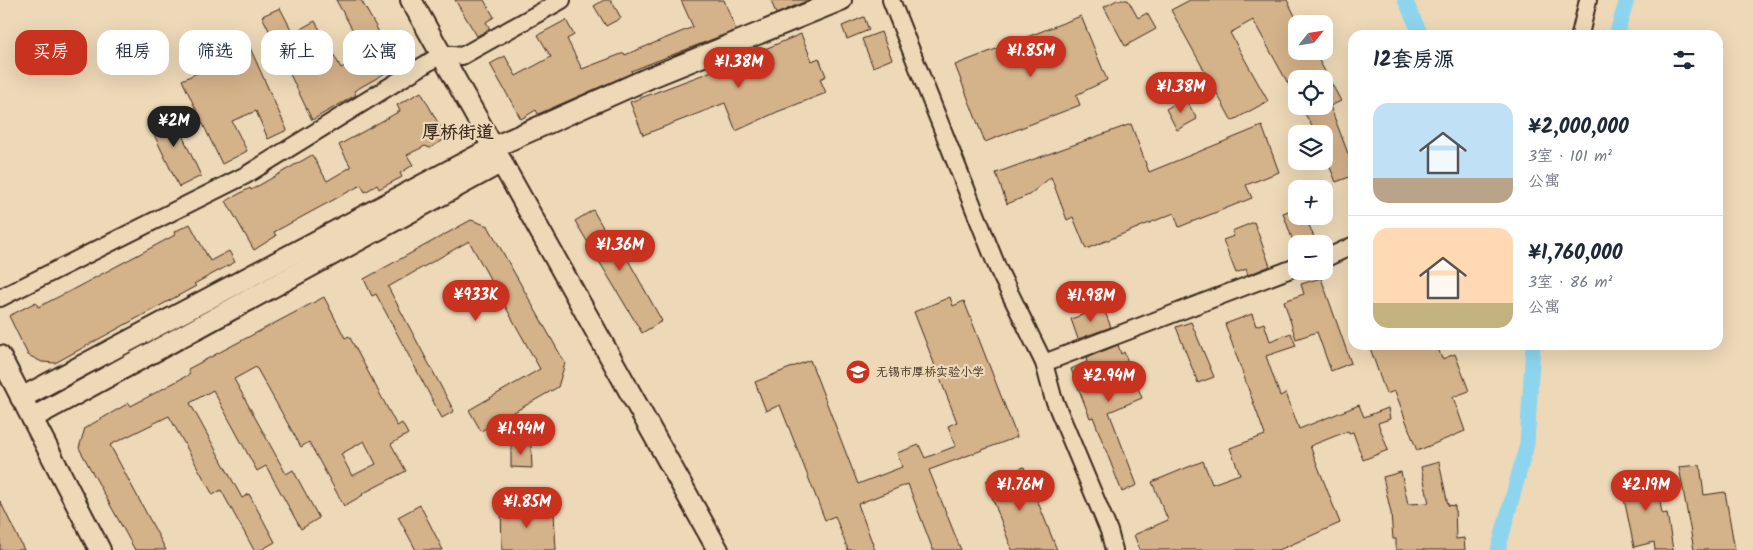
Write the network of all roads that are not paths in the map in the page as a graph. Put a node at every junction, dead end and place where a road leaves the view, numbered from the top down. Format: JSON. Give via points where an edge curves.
{"nodes":[{"id":1,"x":411,"y":0,"type":"edge"},
{"id":2,"x":562,"y":0,"type":"edge"},
{"id":3,"x":841,"y":0,"type":"edge"},
{"id":4,"x":891,"y":0,"type":"edge"},
{"id":5,"x":1588,"y":0,"type":"edge"},
{"id":6,"x":1581,"y":30,"type":"edge"},
{"id":7,"x":442,"y":54,"type":"junction"},
{"id":8,"x":498,"y":154,"type":"junction"},
{"id":9,"x":1348,"y":248,"type":"edge"},
{"id":10,"x":1333,"y":255,"type":"edge"},
{"id":11,"x":1288,"y":270,"type":"edge"},
{"id":12,"x":0,"y":298,"type":"edge"},
{"id":13,"x":0,"y":356,"type":"edge"},
{"id":14,"x":1044,"y":363,"type":"junction"},
{"id":15,"x":20,"y":398,"type":"junction"},
{"id":16,"x":32,"y":418,"type":"junction"},
{"id":17,"x":100,"y":550,"type":"edge"},
{"id":18,"x":718,"y":550,"type":"edge"},
{"id":19,"x":1114,"y":550,"type":"edge"}],
"edges":[{"from":1,"to":7,"type":"street"},
{"from":2,"to":7,"type":"street","via":[[462,56]]},
{"from":3,"to":8,"type":"street","via":[[649,78]]},
{"from":4,"to":14,"type":"street","via":[[998,268]]},
{"from":5,"to":6,"type":"street"},
{"from":7,"to":8,"type":"street"},
{"from":7,"to":12,"type":"street","via":[[246,176]]},
{"from":8,"to":15,"type":"street"},
{"from":8,"to":16,"type":"street"},
{"from":8,"to":18,"type":"street"},
{"from":9,"to":10,"type":"street"},
{"from":11,"to":14,"type":"street"},
{"from":13,"to":15,"type":"street"},
{"from":14,"to":19,"type":"street","via":[[1053,396]]},
{"from":15,"to":16,"type":"street"},
{"from":16,"to":17,"type":"street"}]}
